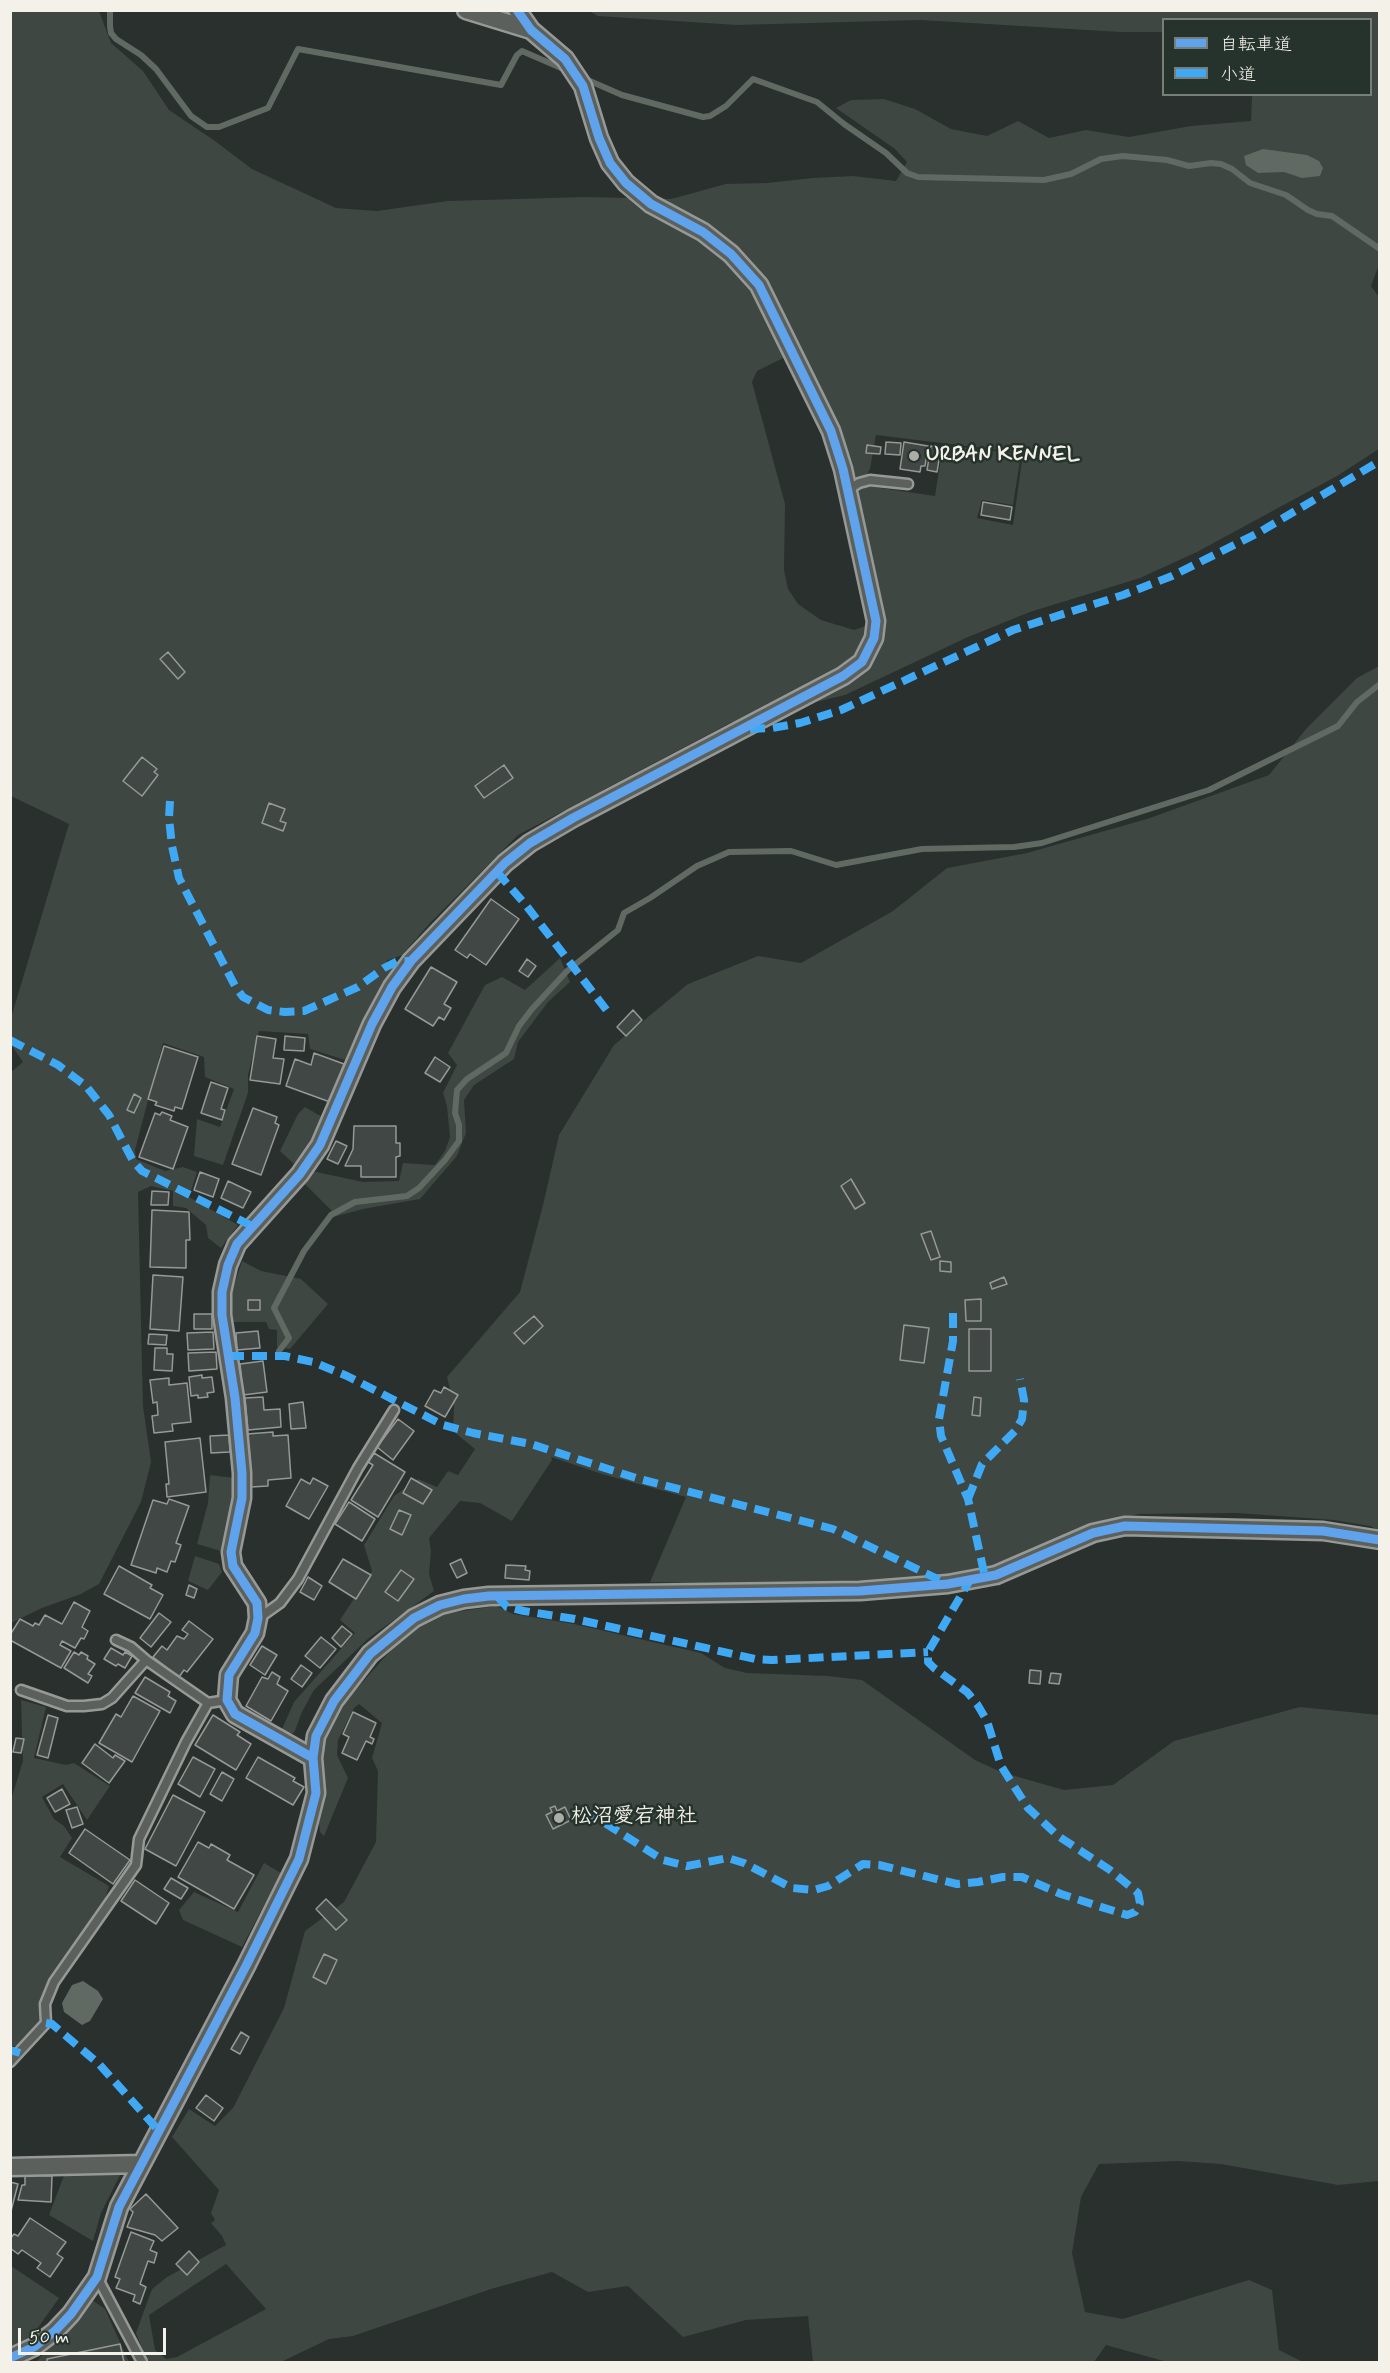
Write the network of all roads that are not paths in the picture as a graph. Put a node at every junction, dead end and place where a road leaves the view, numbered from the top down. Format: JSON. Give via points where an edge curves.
{"nodes":[{"id":1,"x":466,"y":10,"type":"edge"},
{"id":2,"x":517,"y":10,"type":"edge"},
{"id":3,"x":531,"y":30,"type":"junction"},
{"id":4,"x":908,"y":484,"type":"dead end"},
{"id":5,"x":848,"y":490,"type":"junction"},
{"id":6,"x":394,"y":1410,"type":"dead end"},
{"id":7,"x":1380,"y":1540,"type":"edge"},
{"id":8,"x":258,"y":1618,"type":"junction"},
{"id":9,"x":116,"y":1640,"type":"dead end"},
{"id":10,"x":146,"y":1660,"type":"junction"},
{"id":11,"x":21,"y":1690,"type":"dead end"},
{"id":12,"x":227,"y":1700,"type":"junction"},
{"id":13,"x":208,"y":1702,"type":"junction"},
{"id":14,"x":313,"y":1758,"type":"junction"},
{"id":15,"x":10,"y":2062,"type":"edge"},
{"id":16,"x":141,"y":2164,"type":"junction"},
{"id":17,"x":10,"y":2167,"type":"edge"},
{"id":18,"x":97,"y":2277,"type":"junction"},
{"id":19,"x":10,"y":2358,"type":"edge"},
{"id":20,"x":142,"y":2362,"type":"edge"}],
"edges":[{"from":1,"to":3,"type":"street"},
{"from":2,"to":3,"type":"street"},
{"from":3,"to":5,"type":"street","via":[[565,59],[583,86],[610,163],[626,183],[651,204],[703,232],[731,254],[759,285],[831,431]]},
{"from":4,"to":5,"type":"lane","via":[[870,480]]},
{"from":5,"to":8,"type":"street","via":[[876,621],[874,638],[862,662],[833,682],[573,818],[505,863],[418,952],[392,987],[320,1145],[300,1174],[237,1244],[222,1292],[242,1473],[242,1498],[231,1552],[233,1566],[257,1603]]},
{"from":6,"to":8,"type":"lane","via":[[298,1579],[280,1603]]},
{"from":7,"to":14,"type":"street","via":[[1323,1532],[1125,1526],[1093,1533],[996,1575],[948,1584],[860,1591],[464,1599],[414,1617],[370,1654],[334,1701],[315,1736]]},
{"from":8,"to":12,"type":"street","via":[[255,1633],[229,1675]]},
{"from":9,"to":10,"type":"lane"},
{"from":10,"to":11,"type":"lane","via":[[102,1704],[67,1706]]},
{"from":10,"to":13,"type":"lane"},
{"from":12,"to":13,"type":"lane"},
{"from":12,"to":14,"type":"street","via":[[235,1714]]},
{"from":13,"to":15,"type":"lane","via":[[139,1839],[136,1865],[54,1982],[45,2004],[46,2023]]},
{"from":14,"to":16,"type":"street","via":[[316,1793],[299,1859]]},
{"from":16,"to":17,"type":"street"},
{"from":16,"to":18,"type":"street","via":[[119,2207]]},
{"from":18,"to":19,"type":"street","via":[[55,2331]]},
{"from":18,"to":20,"type":"lane"}]}
